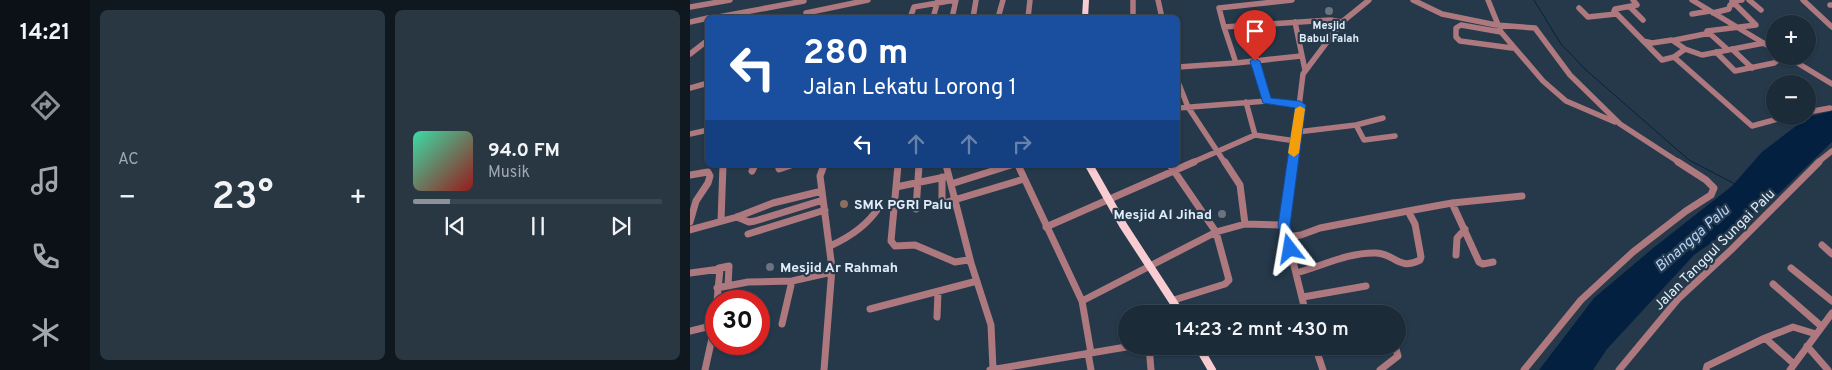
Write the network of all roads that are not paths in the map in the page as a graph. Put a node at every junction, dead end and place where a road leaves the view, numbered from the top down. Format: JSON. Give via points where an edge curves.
{"nodes":[{"id":1,"x":726,"y":0,"type":"edge"},
{"id":2,"x":730,"y":0,"type":"edge"},
{"id":3,"x":868,"y":0,"type":"edge"},
{"id":4,"x":956,"y":0,"type":"edge"},
{"id":5,"x":976,"y":0,"type":"edge"},
{"id":6,"x":1003,"y":0,"type":"edge"},
{"id":7,"x":1030,"y":0,"type":"edge"},
{"id":8,"x":1086,"y":0,"type":"edge"},
{"id":9,"x":1133,"y":0,"type":"edge"},
{"id":10,"x":1158,"y":0,"type":"edge"},
{"id":11,"x":1216,"y":0,"type":"edge"},
{"id":12,"x":1292,"y":0,"type":"edge"},
{"id":13,"x":1369,"y":0,"type":"edge"},
{"id":14,"x":1414,"y":0,"type":"edge"},
{"id":15,"x":1488,"y":0,"type":"edge"},
{"id":16,"x":1633,"y":0,"type":"edge"},
{"id":17,"x":1692,"y":0,"type":"edge"},
{"id":18,"x":1742,"y":0,"type":"edge"},
{"id":19,"x":1748,"y":0,"type":"edge"},
{"id":20,"x":1803,"y":0,"type":"edge"},
{"id":21,"x":804,"y":1,"type":"edge"},
{"id":22,"x":938,"y":1,"type":"edge"},
{"id":23,"x":1733,"y":2,"type":"edge"},
{"id":24,"x":690,"y":7,"type":"edge"},
{"id":25,"x":1630,"y":7,"type":"junction"},
{"id":26,"x":1219,"y":8,"type":"junction"},
{"id":27,"x":1579,"y":8,"type":"dead end"},
{"id":28,"x":1761,"y":10,"type":"dead end"},
{"id":29,"x":1712,"y":12,"type":"junction"},
{"id":30,"x":1616,"y":14,"type":"junction"},
{"id":31,"x":1692,"y":14,"type":"dead end"},
{"id":32,"x":725,"y":15,"type":"edge"},
{"id":33,"x":730,"y":15,"type":"edge"},
{"id":34,"x":806,"y":15,"type":"edge"},
{"id":35,"x":911,"y":15,"type":"edge"},
{"id":36,"x":934,"y":15,"type":"edge"},
{"id":37,"x":953,"y":15,"type":"edge"},
{"id":38,"x":973,"y":15,"type":"edge"},
{"id":39,"x":999,"y":15,"type":"edge"},
{"id":40,"x":1028,"y":15,"type":"edge"},
{"id":41,"x":1085,"y":15,"type":"edge"},
{"id":42,"x":1133,"y":15,"type":"edge"},
{"id":43,"x":1161,"y":15,"type":"edge"},
{"id":44,"x":705,"y":19,"type":"edge"},
{"id":45,"x":1466,"y":19,"type":"junction"},
{"id":46,"x":1643,"y":20,"type":"dead end"},
{"id":47,"x":690,"y":22,"type":"edge"},
{"id":48,"x":1295,"y":22,"type":"junction"},
{"id":49,"x":1342,"y":22,"type":"junction"},
{"id":50,"x":1496,"y":25,"type":"junction"},
{"id":51,"x":1466,"y":26,"type":"junction"},
{"id":52,"x":1737,"y":26,"type":"junction"},
{"id":53,"x":1224,"y":27,"type":"junction"},
{"id":54,"x":1832,"y":27,"type":"edge"},
{"id":55,"x":1500,"y":32,"type":"junction"},
{"id":56,"x":1710,"y":34,"type":"junction"},
{"id":57,"x":1674,"y":40,"type":"junction"},
{"id":58,"x":1643,"y":41,"type":"junction"},
{"id":59,"x":705,"y":42,"type":"edge"},
{"id":60,"x":1765,"y":44,"type":"junction"},
{"id":61,"x":1766,"y":47,"type":"edge"},
{"id":62,"x":1513,"y":48,"type":"junction"},
{"id":63,"x":1685,"y":49,"type":"junction"},
{"id":64,"x":1730,"y":50,"type":"junction"},
{"id":65,"x":1716,"y":52,"type":"junction"},
{"id":66,"x":690,"y":54,"type":"edge"},
{"id":67,"x":1301,"y":56,"type":"junction"},
{"id":68,"x":1674,"y":56,"type":"junction"},
{"id":69,"x":1255,"y":61,"type":"junction"},
{"id":70,"x":1236,"y":62,"type":"junction"},
{"id":71,"x":1766,"y":65,"type":"edge"},
{"id":72,"x":1804,"y":65,"type":"edge"},
{"id":73,"x":1805,"y":65,"type":"edge"},
{"id":74,"x":1180,"y":67,"type":"edge"},
{"id":75,"x":1752,"y":68,"type":"junction"},
{"id":76,"x":1305,"y":70,"type":"junction"},
{"id":77,"x":1832,"y":80,"type":"edge"},
{"id":78,"x":705,"y":84,"type":"edge"},
{"id":79,"x":1832,"y":84,"type":"edge"},
{"id":80,"x":1180,"y":87,"type":"edge"},
{"id":81,"x":690,"y":88,"type":"edge"},
{"id":82,"x":1267,"y":101,"type":"junction"},
{"id":83,"x":1246,"y":102,"type":"junction"},
{"id":84,"x":1300,"y":105,"type":"junction"},
{"id":85,"x":1188,"y":107,"type":"junction"},
{"id":86,"x":1180,"y":108,"type":"edge"},
{"id":87,"x":1830,"y":108,"type":"dead end"},
{"id":88,"x":1816,"y":111,"type":"edge"},
{"id":89,"x":1383,"y":118,"type":"dead end"},
{"id":90,"x":1766,"y":122,"type":"edge"},
{"id":91,"x":1620,"y":124,"type":"junction"},
{"id":92,"x":1356,"y":125,"type":"junction"},
{"id":93,"x":705,"y":131,"type":"edge"},
{"id":94,"x":1297,"y":132,"type":"junction"},
{"id":95,"x":690,"y":134,"type":"edge"},
{"id":96,"x":1255,"y":135,"type":"junction"},
{"id":97,"x":1395,"y":136,"type":"dead end"},
{"id":98,"x":1296,"y":141,"type":"junction"},
{"id":99,"x":1218,"y":151,"type":"junction"},
{"id":100,"x":1832,"y":151,"type":"edge"},
{"id":101,"x":1180,"y":165,"type":"edge"},
{"id":102,"x":724,"y":167,"type":"edge"},
{"id":103,"x":785,"y":167,"type":"edge"},
{"id":104,"x":823,"y":167,"type":"edge"},
{"id":105,"x":898,"y":167,"type":"edge"},
{"id":106,"x":919,"y":167,"type":"edge"},
{"id":107,"x":946,"y":167,"type":"edge"},
{"id":108,"x":1005,"y":167,"type":"edge"},
{"id":109,"x":1019,"y":167,"type":"edge"},
{"id":110,"x":1091,"y":167,"type":"edge"},
{"id":111,"x":1171,"y":168,"type":"edge"},
{"id":112,"x":779,"y":169,"type":"dead end"},
{"id":113,"x":690,"y":175,"type":"edge"},
{"id":114,"x":946,"y":177,"type":"junction"},
{"id":115,"x":1024,"y":178,"type":"junction"},
{"id":116,"x":918,"y":183,"type":"junction"},
{"id":117,"x":951,"y":184,"type":"junction"},
{"id":118,"x":896,"y":187,"type":"junction"},
{"id":119,"x":822,"y":190,"type":"junction"},
{"id":120,"x":1522,"y":196,"type":"dead end"},
{"id":121,"x":1110,"y":199,"type":"junction"},
{"id":122,"x":823,"y":200,"type":"junction"},
{"id":123,"x":955,"y":200,"type":"junction"},
{"id":124,"x":1452,"y":203,"type":"junction"},
{"id":125,"x":879,"y":207,"type":"dead end"},
{"id":126,"x":916,"y":209,"type":"dead end"},
{"id":127,"x":825,"y":210,"type":"junction"},
{"id":128,"x":1408,"y":211,"type":"junction"},
{"id":129,"x":737,"y":217,"type":"junction"},
{"id":130,"x":721,"y":221,"type":"junction"},
{"id":131,"x":690,"y":222,"type":"edge"},
{"id":132,"x":1245,"y":224,"type":"junction"},
{"id":133,"x":1284,"y":225,"type":"junction"},
{"id":134,"x":1046,"y":227,"type":"junction"},
{"id":135,"x":1464,"y":229,"type":"junction"},
{"id":136,"x":690,"y":230,"type":"edge"},
{"id":137,"x":1216,"y":232,"type":"junction"},
{"id":138,"x":748,"y":234,"type":"dead end"},
{"id":139,"x":1287,"y":237,"type":"junction"},
{"id":140,"x":830,"y":246,"type":"junction"},
{"id":141,"x":1822,"y":246,"type":"dead end"},
{"id":142,"x":1832,"y":254,"type":"edge"},
{"id":143,"x":1456,"y":255,"type":"dead end"},
{"id":144,"x":1493,"y":262,"type":"dead end"},
{"id":145,"x":971,"y":263,"type":"junction"},
{"id":146,"x":1150,"y":266,"type":"junction"},
{"id":147,"x":719,"y":268,"type":"junction"},
{"id":148,"x":1791,"y":268,"type":"dead end"},
{"id":149,"x":832,"y":272,"type":"junction"},
{"id":150,"x":1296,"y":273,"type":"junction"},
{"id":151,"x":690,"y":274,"type":"edge"},
{"id":152,"x":792,"y":281,"type":"junction"},
{"id":153,"x":977,"y":281,"type":"junction"},
{"id":154,"x":1773,"y":284,"type":"dead end"},
{"id":155,"x":728,"y":286,"type":"junction"},
{"id":156,"x":1366,"y":286,"type":"dead end"},
{"id":157,"x":717,"y":288,"type":"joint"},
{"id":158,"x":938,"y":292,"type":"junction"},
{"id":159,"x":1303,"y":297,"type":"junction"},
{"id":160,"x":1174,"y":300,"type":"junction"},
{"id":161,"x":1832,"y":300,"type":"edge"},
{"id":162,"x":1082,"y":301,"type":"junction"},
{"id":163,"x":1176,"y":305,"type":"edge"},
{"id":164,"x":1304,"y":305,"type":"edge"},
{"id":165,"x":870,"y":309,"type":"dead end"},
{"id":166,"x":1832,"y":313,"type":"edge"},
{"id":167,"x":937,"y":316,"type":"dead end"},
{"id":168,"x":782,"y":324,"type":"dead end"},
{"id":169,"x":705,"y":326,"type":"edge"},
{"id":170,"x":1821,"y":326,"type":"junction"},
{"id":171,"x":690,"y":330,"type":"edge"},
{"id":172,"x":1816,"y":334,"type":"junction"},
{"id":173,"x":1765,"y":338,"type":"junction"},
{"id":174,"x":1807,"y":346,"type":"junction"},
{"id":175,"x":1118,"y":348,"type":"edge"},
{"id":176,"x":1090,"y":353,"type":"junction"},
{"id":177,"x":708,"y":355,"type":"edge"},
{"id":178,"x":1150,"y":355,"type":"edge"},
{"id":179,"x":1203,"y":355,"type":"edge"},
{"id":180,"x":1319,"y":355,"type":"edge"},
{"id":181,"x":1398,"y":355,"type":"edge"},
{"id":182,"x":1792,"y":367,"type":"edge"},
{"id":183,"x":704,"y":369,"type":"edge"},
{"id":184,"x":993,"y":369,"type":"edge"},
{"id":185,"x":1003,"y":369,"type":"edge"},
{"id":186,"x":824,"y":370,"type":"edge"},
{"id":187,"x":989,"y":370,"type":"edge"},
{"id":188,"x":1091,"y":370,"type":"edge"},
{"id":189,"x":1151,"y":370,"type":"edge"},
{"id":190,"x":1212,"y":370,"type":"edge"},
{"id":191,"x":1323,"y":370,"type":"edge"},
{"id":192,"x":1380,"y":370,"type":"edge"},
{"id":193,"x":1524,"y":370,"type":"edge"},
{"id":194,"x":1619,"y":370,"type":"edge"},
{"id":195,"x":1706,"y":370,"type":"edge"},
{"id":196,"x":1828,"y":370,"type":"edge"}],
"edges":[{"from":1,"to":2,"type":"street"},
{"from":1,"to":24,"type":"street"},
{"from":1,"to":32,"type":"street"},
{"from":3,"to":34,"type":"street"},
{"from":4,"to":22,"type":"street"},
{"from":4,"to":37,"type":"street"},
{"from":5,"to":38,"type":"street"},
{"from":6,"to":39,"type":"street"},
{"from":7,"to":40,"type":"street"},
{"from":8,"to":41,"type":"main road"},
{"from":9,"to":42,"type":"street"},
{"from":10,"to":43,"type":"street"},
{"from":11,"to":26,"type":"street"},
{"from":12,"to":26,"type":"street"},
{"from":13,"to":49,"type":"street"},
{"from":14,"to":45,"type":"street","via":[[1439,14]]},
{"from":15,"to":50,"type":"street"},
{"from":16,"to":25,"type":"street","via":[[1637,5]]},
{"from":17,"to":29,"type":"street"},
{"from":18,"to":23,"type":"street"},
{"from":19,"to":28,"type":"street"},
{"from":20,"to":54,"type":"street"},
{"from":21,"to":33,"type":"street"},
{"from":21,"to":34,"type":"street"},
{"from":22,"to":35,"type":"street","via":[[914,7]]},
{"from":22,"to":36,"type":"street"},
{"from":23,"to":29,"type":"street","via":[[1729,9]]},
{"from":23,"to":52,"type":"street","via":[[1756,24]]},
{"from":25,"to":30,"type":"street","via":[[1614,9]]},
{"from":25,"to":46,"type":"street"},
{"from":26,"to":53,"type":"street"},
{"from":27,"to":30,"type":"street","via":[[1590,17]]},
{"from":29,"to":31,"type":"street"},
{"from":29,"to":52,"type":"street"},
{"from":30,"to":58,"type":"street"},
{"from":44,"to":47,"type":"street"},
{"from":45,"to":50,"type":"street"},
{"from":45,"to":51,"type":"street"},
{"from":48,"to":49,"type":"street"},
{"from":48,"to":53,"type":"street"},
{"from":48,"to":67,"type":"street"},
{"from":49,"to":76,"type":"street"},
{"from":50,"to":55,"type":"street"},
{"from":50,"to":91,"type":"street","via":[[1535,28],[1570,75]]},
{"from":51,"to":55,"type":"street"},
{"from":51,"to":62,"type":"street","via":[[1456,28],[1456,38],[1460,41]]},
{"from":52,"to":56,"type":"street","via":[[1707,31]]},
{"from":52,"to":60,"type":"street"},
{"from":53,"to":70,"type":"street"},
{"from":55,"to":62,"type":"street"},
{"from":56,"to":57,"type":"street"},
{"from":56,"to":64,"type":"street"},
{"from":57,"to":58,"type":"street"},
{"from":57,"to":63,"type":"street"},
{"from":58,"to":68,"type":"street","via":[[1662,60]]},
{"from":59,"to":66,"type":"street"},
{"from":60,"to":61,"type":"street"},
{"from":60,"to":64,"type":"street"},
{"from":62,"to":91,"type":"street","via":[[1566,101]]},
{"from":63,"to":65,"type":"street","via":[[1697,54]]},
{"from":63,"to":68,"type":"street"},
{"from":64,"to":65,"type":"street"},
{"from":64,"to":75,"type":"street"},
{"from":65,"to":75,"type":"street","via":[[1735,71]]},
{"from":67,"to":69,"type":"street"},
{"from":67,"to":76,"type":"street"},
{"from":68,"to":90,"type":"street","via":[[1752,126]]},
{"from":69,"to":70,"type":"street"},
{"from":69,"to":82,"type":"street"},
{"from":70,"to":74,"type":"street"},
{"from":71,"to":75,"type":"street"},
{"from":72,"to":79,"type":"street"},
{"from":73,"to":77,"type":"street"},
{"from":76,"to":84,"type":"street"},
{"from":78,"to":81,"type":"street"},
{"from":80,"to":85,"type":"street"},
{"from":82,"to":83,"type":"street"},
{"from":82,"to":84,"type":"street"},
{"from":83,"to":85,"type":"street"},
{"from":83,"to":96,"type":"street"},
{"from":84,"to":94,"type":"street"},
{"from":85,"to":86,"type":"street"},
{"from":85,"to":99,"type":"street"},
{"from":87,"to":88,"type":"street"},
{"from":89,"to":92,"type":"street"},
{"from":91,"to":193,"type":"street","via":[[1706,180],[1714,190],[1633,252],[1594,287]]},
{"from":92,"to":94,"type":"street"},
{"from":92,"to":97,"type":"street","via":[[1364,140]]},
{"from":93,"to":95,"type":"street"},
{"from":94,"to":98,"type":"street"},
{"from":96,"to":98,"type":"street"},
{"from":96,"to":99,"type":"street"},
{"from":98,"to":133,"type":"street"},
{"from":99,"to":101,"type":"street"},
{"from":99,"to":132,"type":"street","via":[[1240,185]]},
{"from":100,"to":194,"type":"street","name":"Jalan Tanggul Sungai Palu","via":[[1678,300]]},
{"from":102,"to":130,"type":"street"},
{"from":103,"to":112,"type":"street"},
{"from":104,"to":119,"type":"street","via":[[820,176]]},
{"from":105,"to":118,"type":"street"},
{"from":106,"to":116,"type":"street"},
{"from":107,"to":114,"type":"street"},
{"from":108,"to":117,"type":"street"},
{"from":109,"to":115,"type":"street"},
{"from":110,"to":121,"type":"main road"},
{"from":111,"to":121,"type":"street"},
{"from":111,"to":137,"type":"street"},
{"from":113,"to":131,"type":"street","via":[[708,172],[710,176],[696,201]]},
{"from":114,"to":116,"type":"street"},
{"from":114,"to":117,"type":"street"},
{"from":114,"to":123,"type":"street","via":[[942,202]]},
{"from":115,"to":123,"type":"street"},
{"from":115,"to":134,"type":"street"},
{"from":116,"to":118,"type":"street"},
{"from":116,"to":126,"type":"street"},
{"from":117,"to":123,"type":"street"},
{"from":118,"to":145,"type":"street","via":[[893,245],[915,245],[955,262],[968,260]]},
{"from":119,"to":122,"type":"street"},
{"from":119,"to":129,"type":"street"},
{"from":120,"to":124,"type":"street"},
{"from":121,"to":134,"type":"street"},
{"from":121,"to":146,"type":"main road"},
{"from":122,"to":127,"type":"street"},
{"from":122,"to":129,"type":"street","via":[[756,221]]},
{"from":123,"to":145,"type":"street"},
{"from":124,"to":128,"type":"street"},
{"from":124,"to":135,"type":"street"},
{"from":125,"to":140,"type":"street","via":[[862,229]]},
{"from":127,"to":138,"type":"street"},
{"from":127,"to":140,"type":"street"},
{"from":128,"to":139,"type":"street"},
{"from":128,"to":150,"type":"street","via":[[1415,224],[1421,257],[1418,262],[1401,265],[1376,253],[1348,257]]},
{"from":129,"to":130,"type":"street"},
{"from":130,"to":136,"type":"street"},
{"from":132,"to":133,"type":"street"},
{"from":132,"to":137,"type":"street"},
{"from":133,"to":139,"type":"street"},
{"from":134,"to":162,"type":"street"},
{"from":135,"to":143,"type":"street","via":[[1457,238]]},
{"from":135,"to":144,"type":"street","via":[[1479,262]]},
{"from":137,"to":146,"type":"street"},
{"from":137,"to":160,"type":"street","via":[[1228,282]]},
{"from":139,"to":150,"type":"street"},
{"from":140,"to":149,"type":"street"},
{"from":141,"to":142,"type":"street"},
{"from":145,"to":153,"type":"street"},
{"from":146,"to":160,"type":"main road"},
{"from":146,"to":162,"type":"street"},
{"from":147,"to":151,"type":"street"},
{"from":147,"to":155,"type":"street","via":[[729,266]]},
{"from":147,"to":157,"type":"street"},
{"from":148,"to":161,"type":"street"},
{"from":149,"to":152,"type":"street"},
{"from":149,"to":186,"type":"street"},
{"from":150,"to":159,"type":"street"},
{"from":152,"to":155,"type":"street"},
{"from":152,"to":168,"type":"street"},
{"from":153,"to":158,"type":"street"},
{"from":153,"to":184,"type":"street","via":[[993,332]]},
{"from":154,"to":170,"type":"street"},
{"from":155,"to":157,"type":"street"},
{"from":156,"to":159,"type":"street"},
{"from":158,"to":165,"type":"street"},
{"from":158,"to":167,"type":"street"},
{"from":159,"to":164,"type":"street"},
{"from":160,"to":163,"type":"main road"},
{"from":162,"to":176,"type":"street"},
{"from":166,"to":170,"type":"street"},
{"from":169,"to":171,"type":"street"},
{"from":170,"to":172,"type":"street"},
{"from":172,"to":173,"type":"street","via":[[1793,327]]},
{"from":172,"to":174,"type":"street"},
{"from":173,"to":182,"type":"street"},
{"from":173,"to":195,"type":"street","via":[[1707,366]]},
{"from":174,"to":182,"type":"street"},
{"from":174,"to":196,"type":"street"},
{"from":175,"to":176,"type":"street"},
{"from":176,"to":185,"type":"street"},
{"from":176,"to":188,"type":"street"},
{"from":177,"to":183,"type":"street"},
{"from":178,"to":189,"type":"street"},
{"from":179,"to":190,"type":"main road"},
{"from":180,"to":191,"type":"street"},
{"from":181,"to":192,"type":"street"},
{"from":184,"to":185,"type":"street"},
{"from":184,"to":187,"type":"street"}]}
